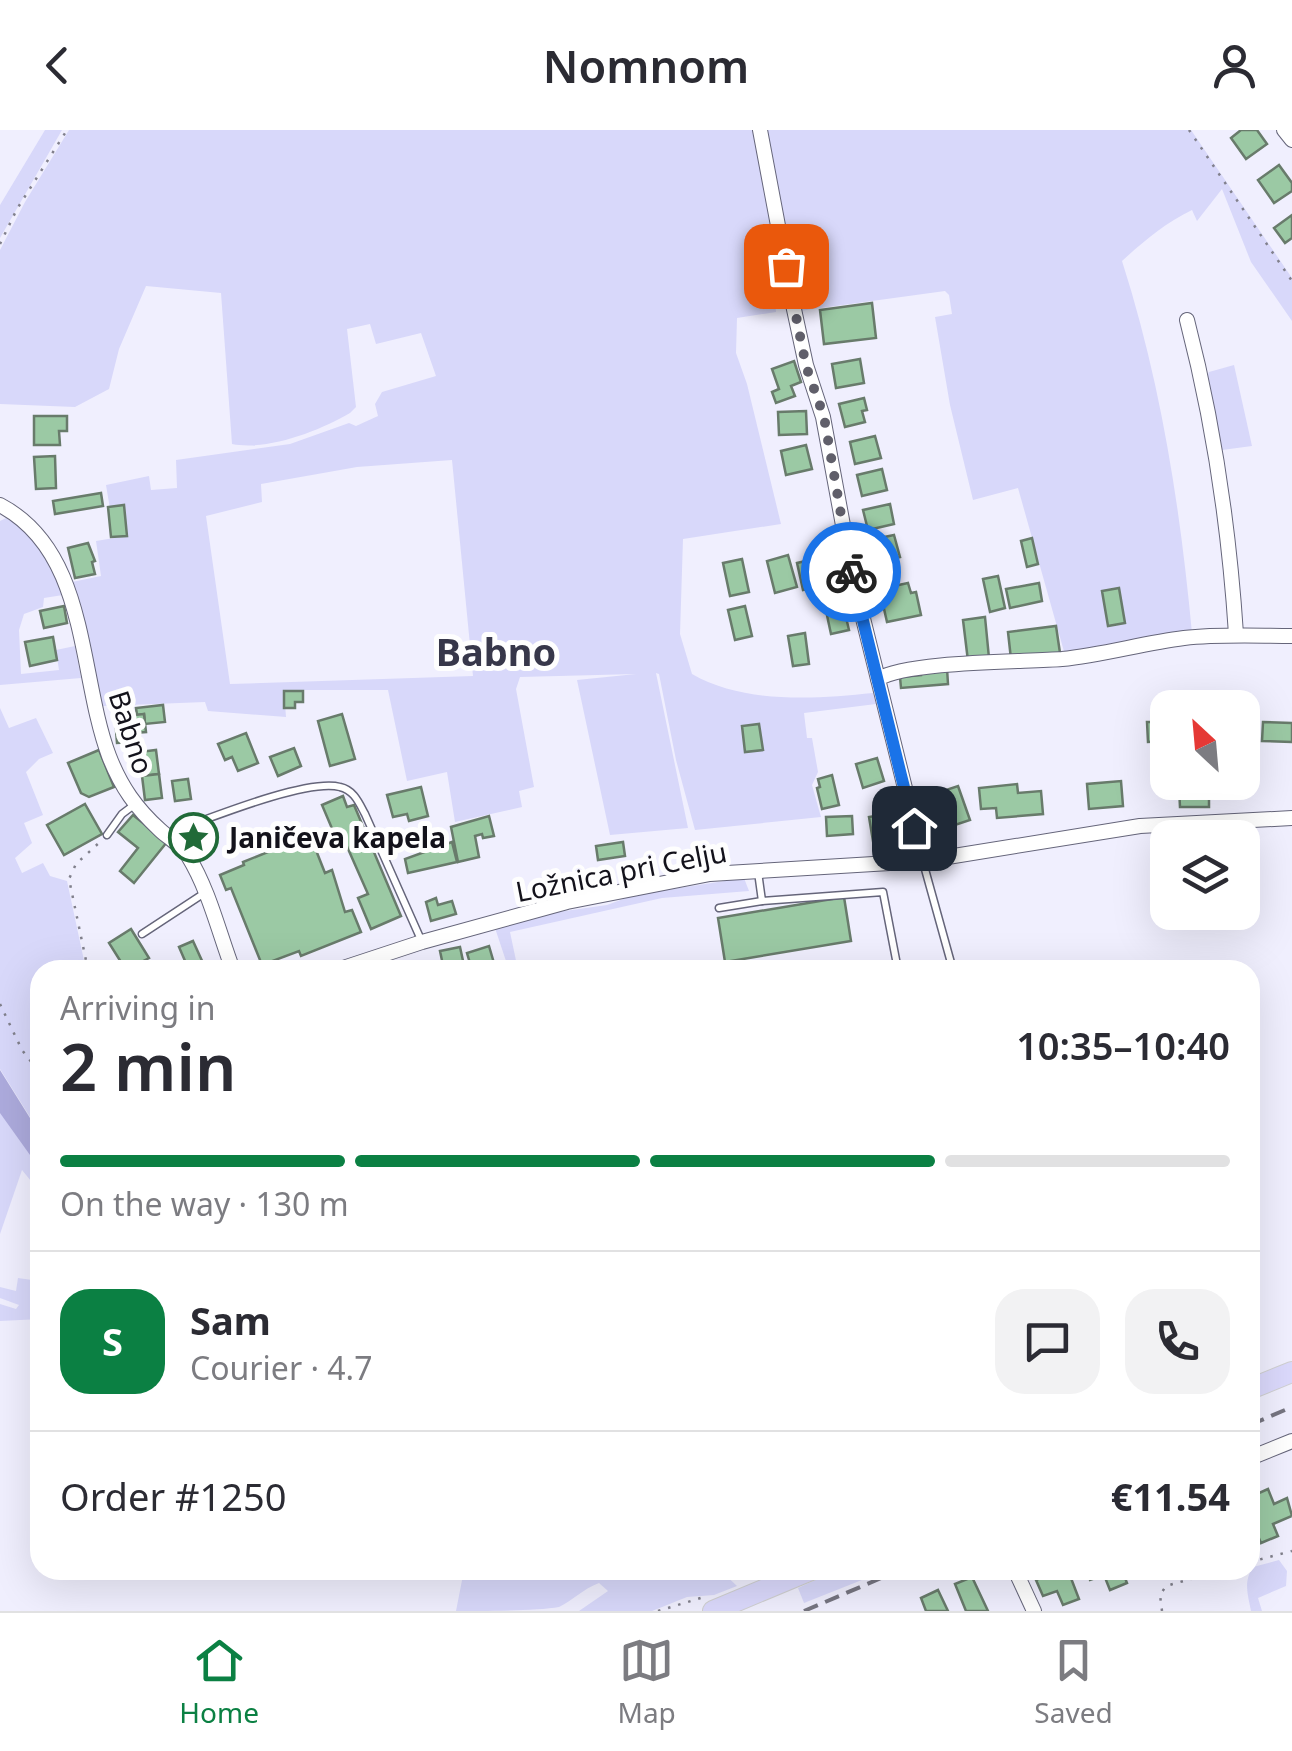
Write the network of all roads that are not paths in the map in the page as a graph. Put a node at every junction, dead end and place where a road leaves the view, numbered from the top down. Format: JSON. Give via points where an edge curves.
{"nodes":[{"id":1,"x":760,"y":130,"type":"edge"},
{"id":2,"x":1284,"y":130,"type":"edge"},
{"id":3,"x":1292,"y":140,"type":"edge"},
{"id":4,"x":1187,"y":320,"type":"dead end"},
{"id":5,"x":3,"y":510,"type":"edge"},
{"id":6,"x":1236,"y":634,"type":"junction"},
{"id":7,"x":1292,"y":636,"type":"edge"},
{"id":8,"x":878,"y":679,"type":"junction"},
{"id":9,"x":134,"y":805,"type":"junction"},
{"id":10,"x":1292,"y":818,"type":"edge"},
{"id":11,"x":164,"y":834,"type":"junction"},
{"id":12,"x":108,"y":836,"type":"road end"},
{"id":13,"x":923,"y":861,"type":"junction"},
{"id":14,"x":758,"y":871,"type":"junction"},
{"id":15,"x":204,"y":893,"type":"junction"},
{"id":16,"x":762,"y":901,"type":"junction"},
{"id":17,"x":719,"y":908,"type":"dead end"},
{"id":18,"x":142,"y":934,"type":"dead end"},
{"id":19,"x":422,"y":942,"type":"junction"},
{"id":20,"x":229,"y":960,"type":"edge"},
{"id":21,"x":367,"y":960,"type":"edge"},
{"id":22,"x":896,"y":960,"type":"edge"},
{"id":23,"x":950,"y":960,"type":"edge"},
{"id":24,"x":1292,"y":1372,"type":"edge"},
{"id":25,"x":1260,"y":1385,"type":"edge"},
{"id":26,"x":1292,"y":1441,"type":"edge"},
{"id":27,"x":1260,"y":1454,"type":"edge"},
{"id":28,"x":788,"y":1580,"type":"edge"},
{"id":29,"x":1020,"y":1580,"type":"edge"},
{"id":30,"x":721,"y":1608,"type":"edge"},
{"id":31,"x":1034,"y":1611,"type":"edge"}],
"edges":[{"from":1,"to":8,"type":"street"},
{"from":2,"to":3,"type":"street"},
{"from":4,"to":6,"type":"street","via":[[1227,514]]},
{"from":5,"to":9,"type":"street","name":"Babno","via":[[26,521],[46,544],[65,582],[108,752]]},
{"from":6,"to":7,"type":"street"},
{"from":6,"to":8,"type":"street","via":[[1067,658],[912,669]]},
{"from":8,"to":13,"type":"street"},
{"from":9,"to":11,"type":"street","name":"Babno"},
{"from":9,"to":12,"type":"lane"},
{"from":10,"to":13,"type":"street","name":"Ložnica pri Celju","via":[[1140,826]]},
{"from":11,"to":15,"type":"street","name":"Babno","via":[[186,852]]},
{"from":11,"to":19,"type":"lane","via":[[310,786],[343,787],[366,814]]},
{"from":13,"to":14,"type":"street","name":"Ložnica pri Celju"},
{"from":13,"to":23,"type":"lane"},
{"from":14,"to":16,"type":"lane"},
{"from":14,"to":19,"type":"street","name":"Ložnica pri Celju","via":[[568,902]]},
{"from":15,"to":18,"type":"lane"},
{"from":15,"to":20,"type":"street","name":"Babno"},
{"from":16,"to":17,"type":"lane"},
{"from":16,"to":22,"type":"lane","via":[[883,892]]},
{"from":19,"to":21,"type":"street","name":"Ložnica pri Celju"},
{"from":24,"to":25,"type":"main road"},
{"from":26,"to":27,"type":"street"},
{"from":28,"to":30,"type":"main road"},
{"from":29,"to":31,"type":"street"}]}
